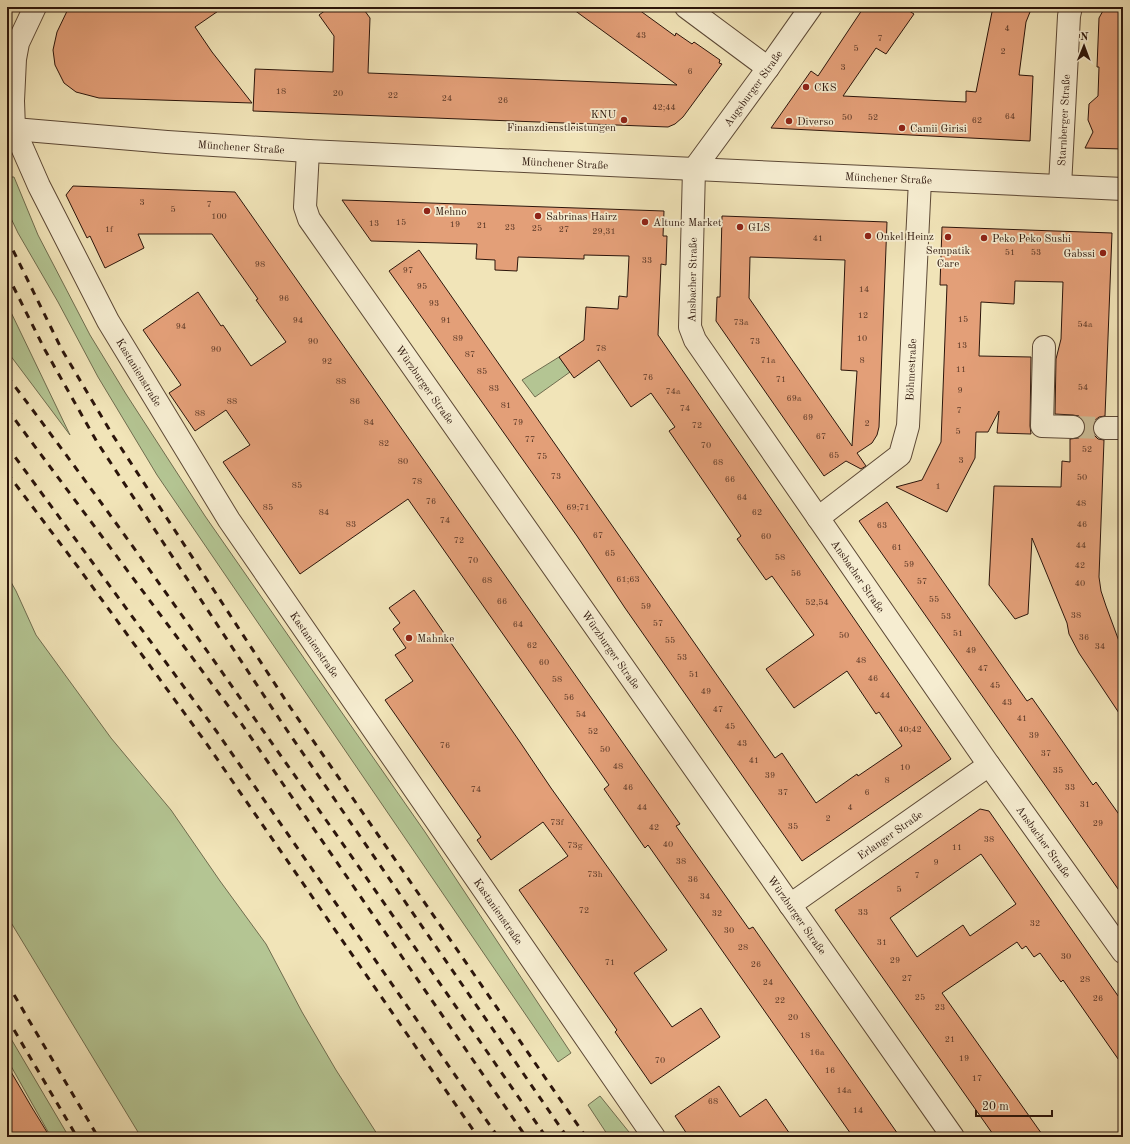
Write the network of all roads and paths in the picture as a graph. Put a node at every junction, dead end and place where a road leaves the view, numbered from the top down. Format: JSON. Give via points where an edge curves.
{"nodes":[{"id":1,"x":34,"y":7,"type":"edge"},
{"id":2,"x":686,"y":7,"type":"edge"},
{"id":3,"x":811,"y":7,"type":"edge"},
{"id":4,"x":1071,"y":7,"type":"edge"},
{"id":5,"x":768,"y":68,"type":"junction"},
{"id":6,"x":11,"y":130,"type":"edge"},
{"id":7,"x":308,"y":151,"type":"junction"},
{"id":8,"x":694,"y":169,"type":"junction"},
{"id":9,"x":920,"y":180,"type":"junction"},
{"id":10,"x":1060,"y":186,"type":"junction"},
{"id":11,"x":1123,"y":189,"type":"edge"},
{"id":12,"x":1044,"y":347,"type":"dead end"},
{"id":13,"x":1074,"y":427,"type":"tunnel mouth"},
{"id":14,"x":818,"y":518,"type":"junction"},
{"id":15,"x":989,"y":765,"type":"junction"},
{"id":16,"x":790,"y":905,"type":"junction"},
{"id":17,"x":1123,"y":952,"type":"edge"},
{"id":18,"x":654,"y":1137,"type":"edge"},
{"id":19,"x":953,"y":1137,"type":"edge"}],
"edges":[{"from":1,"to":6,"type":"street","via":[[18,43]]},
{"from":2,"to":5,"type":"street"},
{"from":3,"to":5,"type":"street","name":"Augsburger Straße"},
{"from":4,"to":10,"type":"street","name":"Starnberger Straße"},
{"from":5,"to":8,"type":"street","name":"Augsburger Straße"},
{"from":6,"to":7,"type":"street","name":"Münchener Straße"},
{"from":6,"to":18,"type":"street","name":"Kastanienstraße","via":[[108,321],[229,520]]},
{"from":7,"to":8,"type":"street","name":"Münchener Straße"},
{"from":7,"to":16,"type":"street","name":"Würzburger Straße","via":[[305,207],[310,219]]},
{"from":8,"to":9,"type":"street","name":"Münchener Straße"},
{"from":8,"to":14,"type":"street","name":"Ansbacher Straße","via":[[690,327],[695,340]]},
{"from":9,"to":10,"type":"street","name":"Münchener Straße"},
{"from":9,"to":14,"type":"street","name":"Böhmestraße","via":[[908,426],[900,455]]},
{"from":10,"to":11,"type":"street","name":"Münchener Straße"},
{"from":12,"to":13,"type":"street","via":[[1042,426]]},
{"from":14,"to":15,"type":"street","name":"Ansbacher Straße"},
{"from":15,"to":16,"type":"street","name":"Erlanger Straße"},
{"from":15,"to":17,"type":"street","name":"Ansbacher Straße"},
{"from":16,"to":19,"type":"street","name":"Würzburger Straße"}]}
